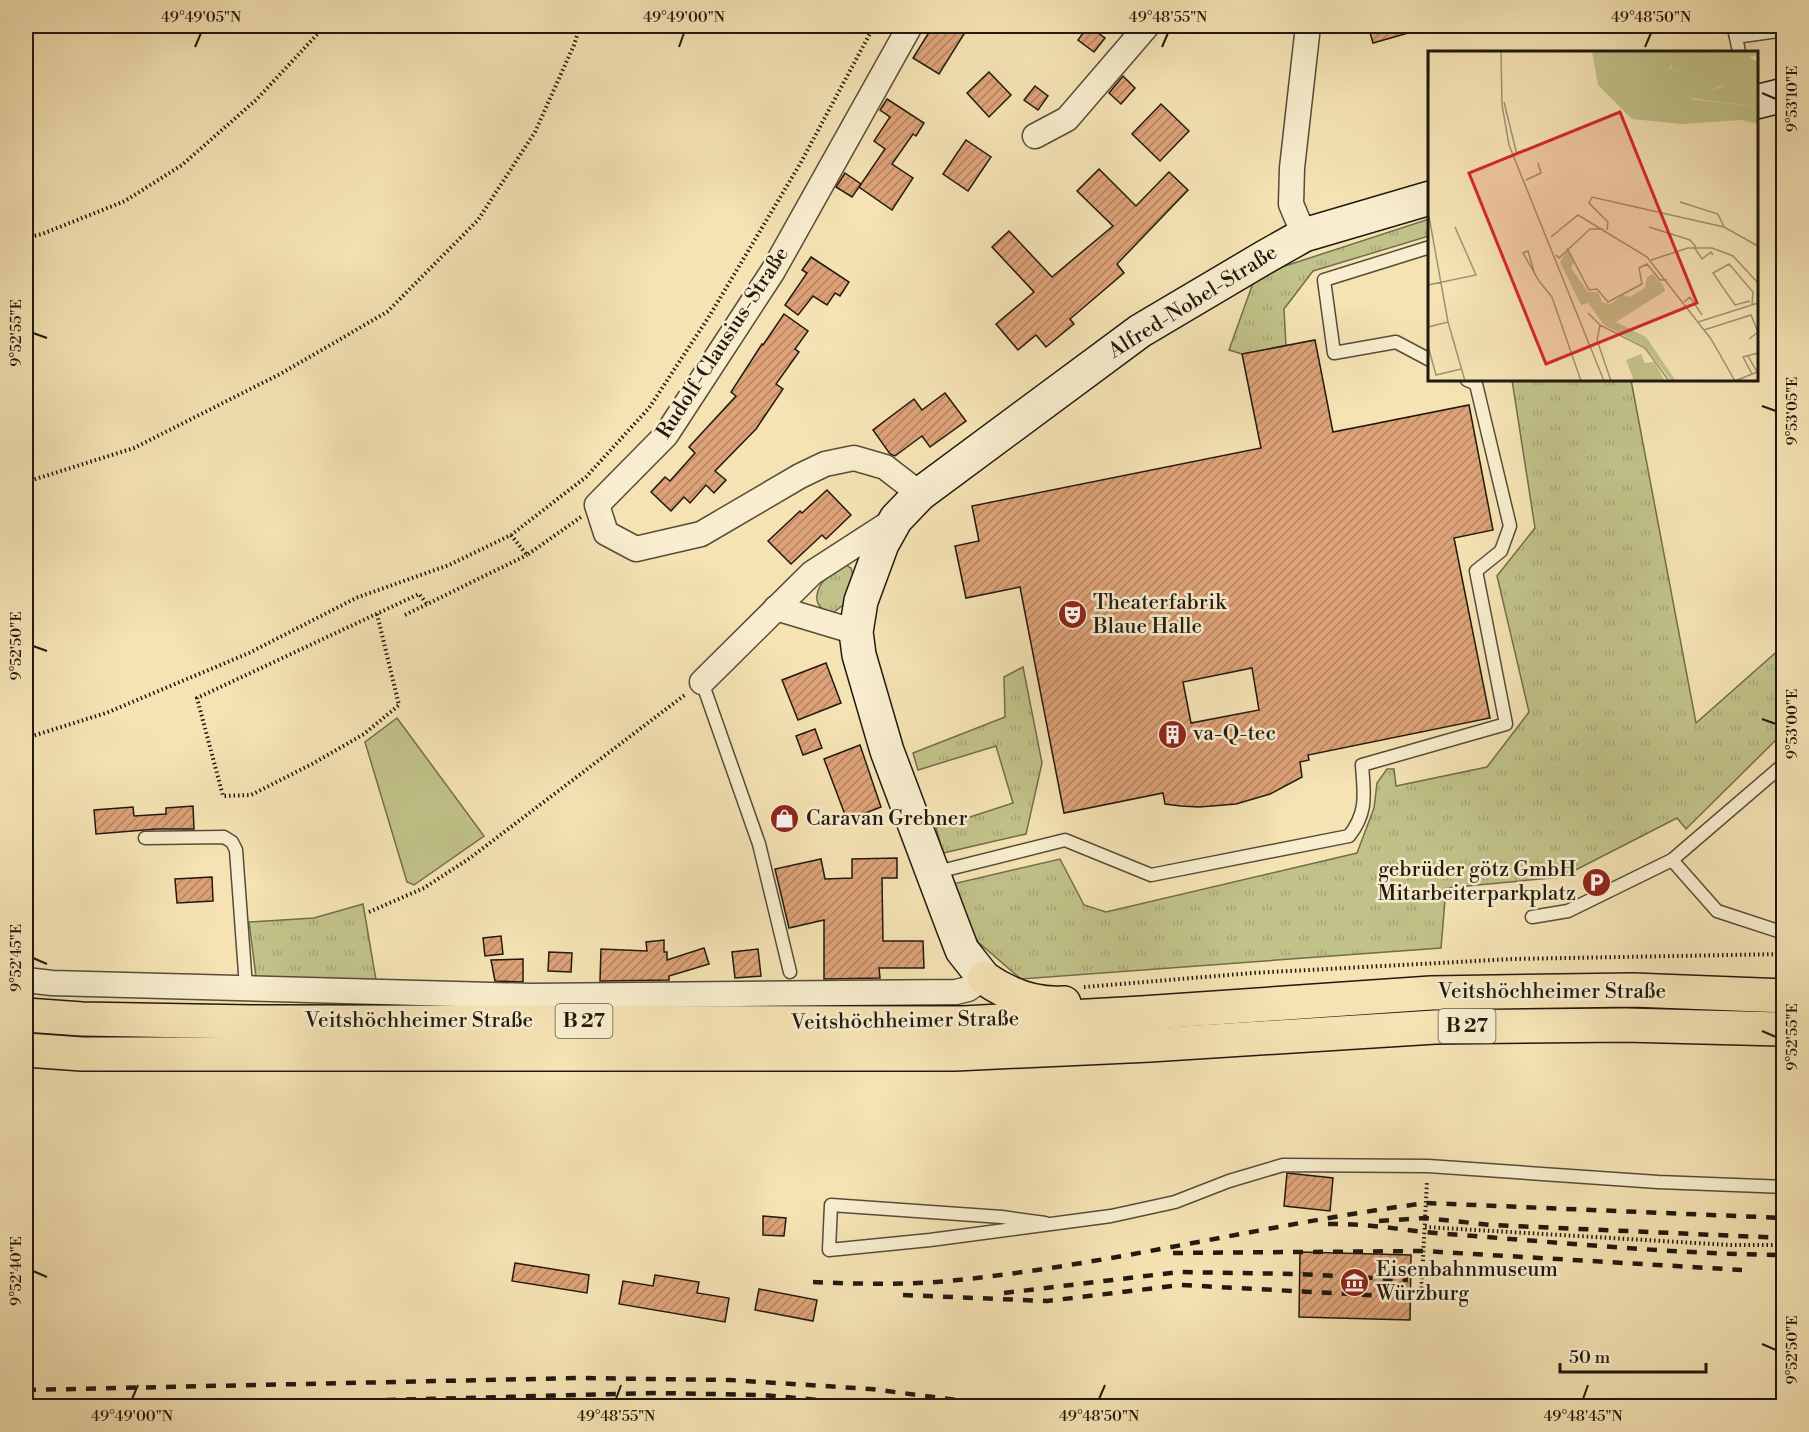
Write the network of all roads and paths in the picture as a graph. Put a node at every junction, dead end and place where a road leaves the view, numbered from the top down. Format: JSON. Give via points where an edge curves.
{"nodes":[{"id":1,"x":325,"y":26,"type":"edge"},
{"id":2,"x":580,"y":26,"type":"edge"},
{"id":3,"x":874,"y":26,"type":"edge"},
{"id":4,"x":910,"y":26,"type":"edge"},
{"id":5,"x":1147,"y":26,"type":"edge"},
{"id":6,"x":1308,"y":26,"type":"edge"},
{"id":7,"x":1784,"y":30,"type":"edge"},
{"id":8,"x":1734,"y":31,"type":"edge"},
{"id":9,"x":1739,"y":51,"type":"edge"},
{"id":10,"x":1784,"y":95,"type":"edge"},
{"id":11,"x":1758,"y":102,"type":"edge"},
{"id":12,"x":1035,"y":136,"type":"dead end"},
{"id":13,"x":1428,"y":199,"type":"edge"},
{"id":14,"x":1304,"y":235,"type":"junction"},
{"id":15,"x":26,"y":238,"type":"edge"},
{"id":16,"x":1428,"y":248,"type":"edge"},
{"id":17,"x":1428,"y":359,"type":"edge"},
{"id":18,"x":1469,"y":381,"type":"edge"},
{"id":19,"x":26,"y":482,"type":"edge"},
{"id":20,"x":920,"y":494,"type":"junction"},
{"id":21,"x":597,"y":506,"type":"junction"},
{"id":22,"x":896,"y":519,"type":"junction"},
{"id":23,"x":511,"y":535,"type":"junction"},
{"id":24,"x":527,"y":555,"type":"junction"},
{"id":25,"x":427,"y":604,"type":"junction"},
{"id":26,"x":776,"y":608,"type":"junction"},
{"id":27,"x":377,"y":614,"type":"junction"},
{"id":28,"x":405,"y":615,"type":"dead end"},
{"id":29,"x":856,"y":632,"type":"junction"},
{"id":30,"x":702,"y":682,"type":"junction"},
{"id":31,"x":26,"y":738,"type":"edge"},
{"id":32,"x":1784,"y":764,"type":"edge"},
{"id":33,"x":144,"y":838,"type":"dead end"},
{"id":34,"x":1672,"y":860,"type":"junction"},
{"id":35,"x":932,"y":873,"type":"junction"},
{"id":36,"x":369,"y":912,"type":"dead end"},
{"id":37,"x":1532,"y":917,"type":"dead end"},
{"id":38,"x":1784,"y":933,"type":"edge"},
{"id":39,"x":1784,"y":954,"type":"edge"},
{"id":40,"x":790,"y":972,"type":"dead end"},
{"id":41,"x":984,"y":978,"type":"junction"},
{"id":42,"x":26,"y":980,"type":"edge"},
{"id":43,"x":246,"y":987,"type":"junction"},
{"id":44,"x":1082,"y":987,"type":"dead end"},
{"id":45,"x":1199,"y":993,"type":"junction"},
{"id":46,"x":1784,"y":996,"type":"edge"},
{"id":47,"x":1142,"y":1013,"type":"junction"},
{"id":48,"x":26,"y":1015,"type":"edge"},
{"id":49,"x":1784,"y":1029,"type":"edge"},
{"id":50,"x":26,"y":1050,"type":"edge"},
{"id":51,"x":1428,"y":1166,"type":"junction"},
{"id":52,"x":1784,"y":1187,"type":"edge"},
{"id":53,"x":1045,"y":1223,"type":"junction"},
{"id":54,"x":1425,"y":1227,"type":"junction"},
{"id":55,"x":1784,"y":1245,"type":"edge"},
{"id":56,"x":1420,"y":1297,"type":"dead end"}],
"edges":[{"from":1,"to":15,"type":"path","via":[[256,100],[182,165],[125,201]]},
{"from":2,"to":19,"type":"path","via":[[535,132],[478,220],[387,312],[282,373],[134,448]]},
{"from":3,"to":23,"type":"path","via":[[794,174],[649,408],[586,477]]},
{"from":4,"to":21,"type":"street","name":"Rudolf-Clausius-Straße","via":[[773,271],[672,426]]},
{"from":5,"to":12,"type":"street","via":[[1067,119]]},
{"from":6,"to":14,"type":"street","via":[[1291,204]]},
{"from":7,"to":8,"type":"lane"},
{"from":8,"to":9,"type":"lane"},
{"from":10,"to":11,"type":"street"},
{"from":13,"to":14,"type":"street","name":"Alfred-Nobel-Straße"},
{"from":14,"to":20,"type":"street","name":"Alfred-Nobel-Straße","via":[[1140,331]]},
{"from":16,"to":17,"type":"lane","via":[[1324,280],[1334,353],[1396,342]]},
{"from":18,"to":35,"type":"lane","via":[[1476,384],[1510,526],[1501,551],[1476,571],[1506,724],[1362,765],[1365,804],[1349,836],[1151,875],[1065,840]]},
{"from":20,"to":21,"type":"street","via":[[885,467],[854,458],[825,464],[800,476],[701,534],[636,549],[606,533]]},
{"from":20,"to":22,"type":"street","name":"Alfred-Nobel-Straße"},
{"from":21,"to":24,"type":"path"},
{"from":22,"to":26,"type":"street","name":"Alfred-Nobel-Straße","via":[[812,573]]},
{"from":22,"to":29,"type":"street","name":"Alfred-Nobel-Straße","via":[[882,544],[861,601]]},
{"from":23,"to":24,"type":"path"},
{"from":23,"to":31,"type":"path","via":[[449,565],[356,598],[249,653],[106,712]]},
{"from":24,"to":25,"type":"path"},
{"from":25,"to":27,"type":"path","via":[[419,594]]},
{"from":25,"to":28,"type":"path"},
{"from":26,"to":29,"type":"street"},
{"from":26,"to":30,"type":"street","name":"Alfred-Nobel-Straße"},
{"from":27,"to":27,"type":"path","via":[[197,698],[223,796],[251,795],[312,764],[364,734],[399,705]]},
{"from":29,"to":35,"type":"street","name":"Alfred-Nobel-Straße","via":[[887,751]]},
{"from":30,"to":36,"type":"path","via":[[470,858],[424,888]]},
{"from":30,"to":40,"type":"lane","via":[[759,844]]},
{"from":32,"to":34,"type":"lane"},
{"from":33,"to":43,"type":"lane","via":[[224,837],[232,842],[236,850]]},
{"from":34,"to":37,"type":"lane","via":[[1568,911]]},
{"from":34,"to":38,"type":"lane","via":[[1717,910]]},
{"from":35,"to":41,"type":"street","name":"Alfred-Nobel-Straße","via":[[962,950]]},
{"from":39,"to":45,"type":"path","via":[[1514,958],[1252,974]]},
{"from":41,"to":43,"type":"street","name":"Veitshöchheimer Straße","via":[[969,989],[956,992],[531,996]]},
{"from":41,"to":47,"type":"highway","via":[[1008,993],[1029,999],[1056,1004],[1124,999]]},
{"from":42,"to":43,"type":"street","name":"Veitshöchheimer Straße"},
{"from":44,"to":45,"type":"path"},
{"from":45,"to":46,"type":"highway","name":"Veitshöchheimer Straße","number":"B 27","via":[[1633,990]]},
{"from":45,"to":47,"type":"highway","name":"Veitshöchheimer Straße","number":"B 27"},
{"from":47,"to":48,"type":"highway","name":"Veitshöchheimer Straße","number":"B 27","via":[[963,1023],[251,1022]]},
{"from":49,"to":50,"type":"highway","name":"Veitshöchheimer Straße","number":"B 27","via":[[1625,1025],[1435,1027],[956,1054],[94,1054]]},
{"from":51,"to":52,"type":"lane"},
{"from":51,"to":53,"type":"lane","via":[[1283,1165],[1175,1202],[1111,1216]]},
{"from":51,"to":54,"type":"path"},
{"from":53,"to":53,"type":"lane","via":[[930,1240],[829,1250],[831,1205],[1002,1216]]},
{"from":54,"to":55,"type":"path"},
{"from":54,"to":56,"type":"path"}]}
